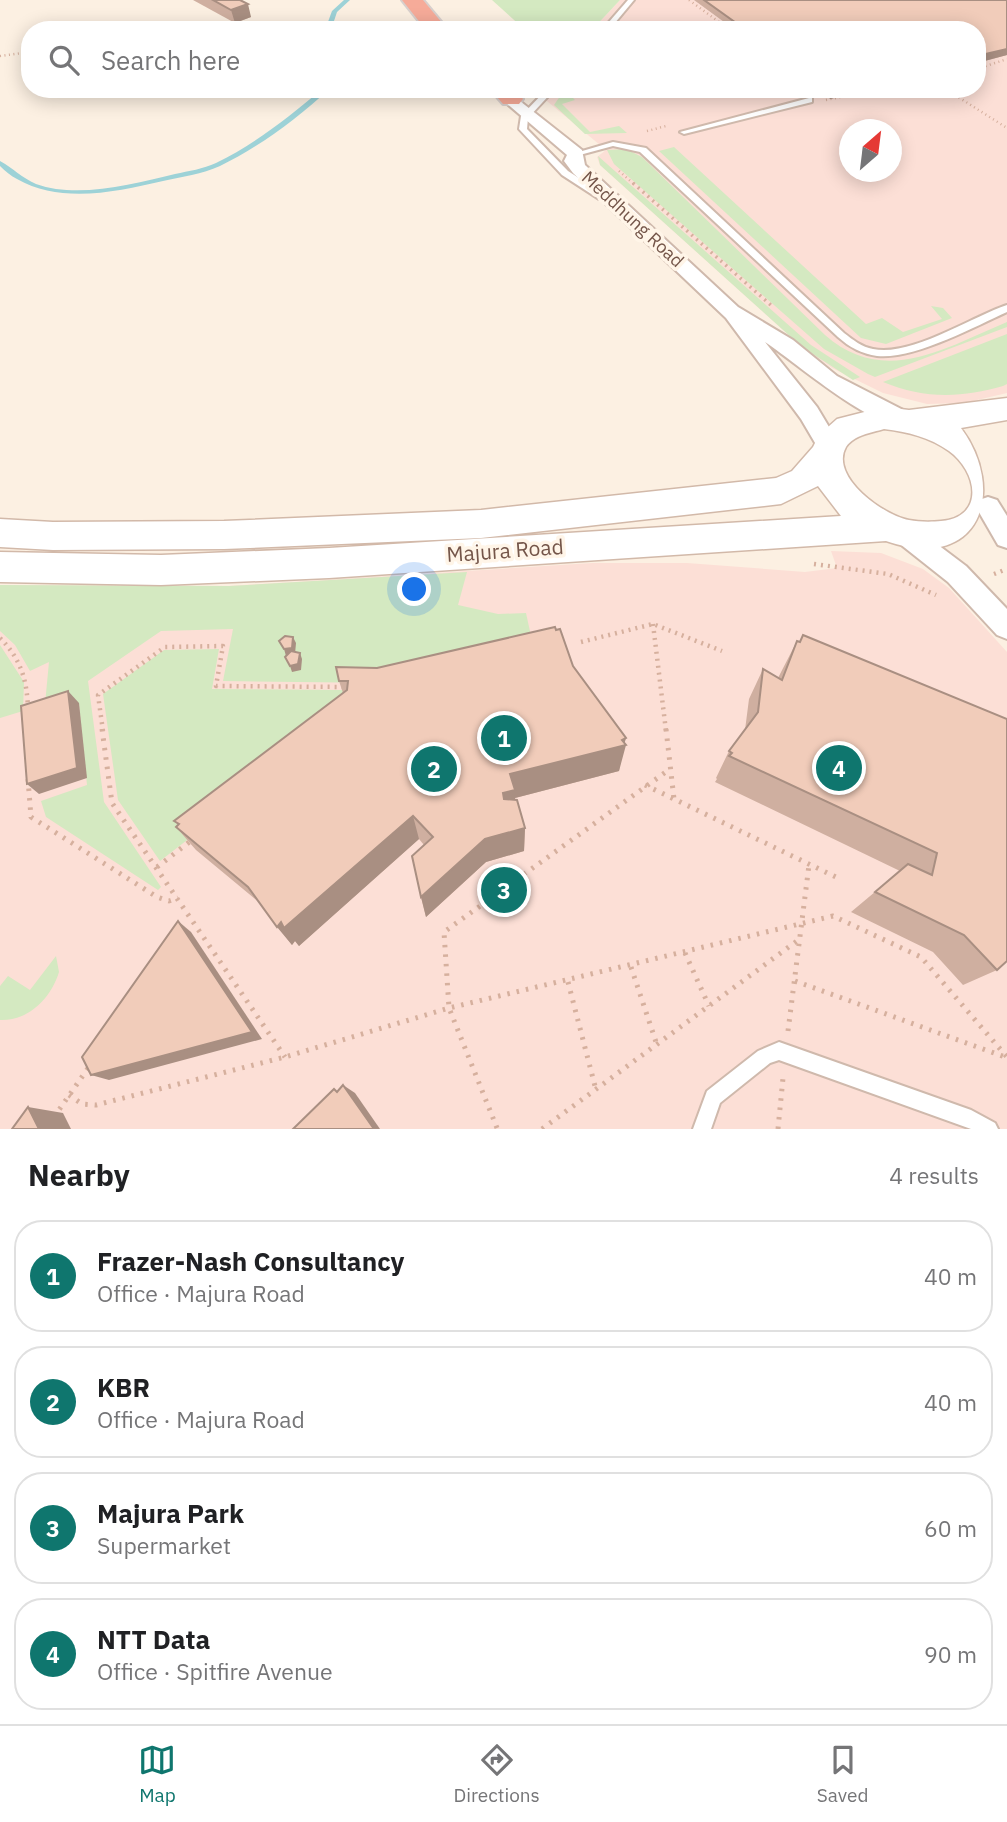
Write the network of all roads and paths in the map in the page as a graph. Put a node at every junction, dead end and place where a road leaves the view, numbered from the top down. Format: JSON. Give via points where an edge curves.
{"nodes":[{"id":1,"x":412,"y":0,"type":"edge"},
{"id":2,"x":631,"y":0,"type":"edge"},
{"id":3,"x":689,"y":0,"type":"edge"},
{"id":4,"x":430,"y":21,"type":"edge"},
{"id":5,"x":613,"y":21,"type":"edge"},
{"id":6,"x":718,"y":21,"type":"edge"},
{"id":7,"x":21,"y":52,"type":"edge"},
{"id":8,"x":0,"y":56,"type":"edge"},
{"id":9,"x":1007,"y":59,"type":"edge"},
{"id":10,"x":986,"y":66,"type":"edge"},
{"id":11,"x":545,"y":98,"type":"edge"},
{"id":12,"x":823,"y":98,"type":"edge"},
{"id":13,"x":844,"y":98,"type":"edge"},
{"id":14,"x":960,"y":98,"type":"edge"},
{"id":15,"x":514,"y":100,"type":"edge"},
{"id":16,"x":808,"y":100,"type":"dead end"},
{"id":17,"x":544,"y":125,"type":"junction"},
{"id":18,"x":1007,"y":128,"type":"edge"},
{"id":19,"x":684,"y":132,"type":"dead end"},
{"id":20,"x":576,"y":154,"type":"junction"},
{"id":21,"x":623,"y":210,"type":"junction"},
{"id":22,"x":1007,"y":308,"type":"edge"},
{"id":23,"x":731,"y":312,"type":"junction"},
{"id":24,"x":1007,"y":409,"type":"edge"},
{"id":25,"x":903,"y":419,"type":"junction"},
{"id":26,"x":828,"y":450,"type":"junction"},
{"id":27,"x":995,"y":499,"type":"edge"},
{"id":28,"x":894,"y":530,"type":"junction"},
{"id":29,"x":0,"y":533,"type":"edge"},
{"id":30,"x":1007,"y":538,"type":"edge"},
{"id":31,"x":819,"y":565,"type":"dead end"},
{"id":32,"x":0,"y":567,"type":"edge"},
{"id":33,"x":943,"y":594,"type":"dead end"},
{"id":34,"x":653,"y":624,"type":"junction"},
{"id":35,"x":1007,"y":627,"type":"edge"},
{"id":36,"x":0,"y":638,"type":"edge"},
{"id":37,"x":581,"y":642,"type":"dead end"},
{"id":38,"x":722,"y":651,"type":"dead end"},
{"id":39,"x":354,"y":687,"type":"edge"},
{"id":40,"x":28,"y":714,"type":"edge"},
{"id":41,"x":670,"y":769,"type":"junction"},
{"id":42,"x":28,"y":776,"type":"edge"},
{"id":43,"x":645,"y":785,"type":"junction"},
{"id":44,"x":674,"y":799,"type":"junction"},
{"id":45,"x":200,"y":834,"type":"edge"},
{"id":46,"x":809,"y":865,"type":"junction"},
{"id":47,"x":157,"y":867,"type":"junction"},
{"id":48,"x":840,"y":879,"type":"dead end"},
{"id":49,"x":178,"y":898,"type":"junction"},
{"id":50,"x":802,"y":924,"type":"junction"},
{"id":51,"x":801,"y":938,"type":"junction"},
{"id":52,"x":685,"y":953,"type":"junction"},
{"id":53,"x":631,"y":967,"type":"junction"},
{"id":54,"x":795,"y":981,"type":"junction"},
{"id":55,"x":568,"y":982,"type":"junction"},
{"id":56,"x":709,"y":1006,"type":"junction"},
{"id":57,"x":449,"y":1008,"type":"junction"},
{"id":58,"x":657,"y":1045,"type":"junction"},
{"id":59,"x":99,"y":1053,"type":"edge"},
{"id":60,"x":786,"y":1053,"type":"junction"},
{"id":61,"x":285,"y":1057,"type":"junction"},
{"id":62,"x":596,"y":1090,"type":"junction"},
{"id":63,"x":69,"y":1096,"type":"junction"},
{"id":64,"x":497,"y":1128,"type":"edge"},
{"id":65,"x":45,"y":1129,"type":"edge"},
{"id":66,"x":542,"y":1129,"type":"edge"},
{"id":67,"x":702,"y":1129,"type":"edge"},
{"id":68,"x":778,"y":1129,"type":"edge"},
{"id":69,"x":989,"y":1129,"type":"edge"}],
"edges":[{"from":1,"to":4,"type":"highway"},
{"from":2,"to":5,"type":"lane"},
{"from":3,"to":6,"type":"path"},
{"from":7,"to":8,"type":"path"},
{"from":9,"to":10,"type":"path"},
{"from":11,"to":17,"type":"lane","via":[[538,110]]},
{"from":12,"to":13,"type":"path","via":[[829,102]]},
{"from":14,"to":18,"type":"path"},
{"from":15,"to":17,"type":"street","name":"Meddhung Road"},
{"from":15,"to":21,"type":"lane","via":[[522,126],[534,143],[565,173]]},
{"from":16,"to":19,"type":"lane"},
{"from":17,"to":20,"type":"street","name":"Meddhung Road"},
{"from":20,"to":21,"type":"street","name":"Meddhung Road","via":[[576,166]]},
{"from":20,"to":22,"type":"lane","via":[[617,144],[646,152],[841,335],[866,350],[901,350]]},
{"from":21,"to":23,"type":"street","name":"Meddhung Road"},
{"from":23,"to":25,"type":"street","name":"Meddhung Road","via":[[785,345],[829,381]]},
{"from":23,"to":26,"type":"street","name":"Meddhung Road","via":[[812,415]]},
{"from":24,"to":25,"type":"main road"},
{"from":25,"to":26,"type":"main road","via":[[855,423],[835,438]]},
{"from":25,"to":27,"type":"main road","via":[[941,431],[970,451],[988,476]]},
{"from":26,"to":28,"type":"main road","via":[[830,480],[838,494],[866,518]]},
{"from":26,"to":29,"type":"main road","name":"Majura Road","via":[[804,480],[781,491],[558,517],[223,535]]},
{"from":27,"to":28,"type":"main road","via":[[976,523],[957,533],[932,537]]},
{"from":27,"to":30,"type":"street"},
{"from":28,"to":32,"type":"main road","name":"Majura Road","via":[[329,563],[147,570]]},
{"from":28,"to":35,"type":"street","via":[[957,574]]},
{"from":31,"to":33,"type":"path","via":[[888,574],[925,592]]},
{"from":34,"to":37,"type":"path"},
{"from":34,"to":38,"type":"path"},
{"from":34,"to":41,"type":"path"},
{"from":36,"to":40,"type":"path","via":[[26,675]]},
{"from":39,"to":47,"type":"path","via":[[216,686],[223,646],[165,647],[98,695],[112,803]]},
{"from":41,"to":43,"type":"path"},
{"from":41,"to":44,"type":"path"},
{"from":42,"to":49,"type":"path","via":[[31,817],[157,897]]},
{"from":43,"to":44,"type":"path"},
{"from":43,"to":57,"type":"path","via":[[444,932]]},
{"from":44,"to":46,"type":"path"},
{"from":45,"to":47,"type":"path"},
{"from":46,"to":48,"type":"path"},
{"from":46,"to":50,"type":"path"},
{"from":47,"to":49,"type":"path"},
{"from":49,"to":61,"type":"path"},
{"from":50,"to":51,"type":"path"},
{"from":50,"to":52,"type":"path"},
{"from":50,"to":54,"type":"path","via":[[833,916],[921,957],[1007,1057]]},
{"from":51,"to":54,"type":"path"},
{"from":51,"to":56,"type":"path"},
{"from":52,"to":53,"type":"path"},
{"from":52,"to":56,"type":"path"},
{"from":53,"to":55,"type":"path"},
{"from":53,"to":58,"type":"path"},
{"from":54,"to":60,"type":"path"},
{"from":55,"to":57,"type":"path"},
{"from":55,"to":62,"type":"path"},
{"from":56,"to":58,"type":"path"},
{"from":57,"to":61,"type":"path"},
{"from":57,"to":64,"type":"path"},
{"from":58,"to":62,"type":"path"},
{"from":59,"to":63,"type":"path"},
{"from":60,"to":67,"type":"lane","via":[[769,1054],[713,1097]]},
{"from":60,"to":68,"type":"path"},
{"from":60,"to":69,"type":"lane"},
{"from":61,"to":63,"type":"path","via":[[96,1105]]},
{"from":62,"to":66,"type":"path"},
{"from":63,"to":65,"type":"path"}]}
